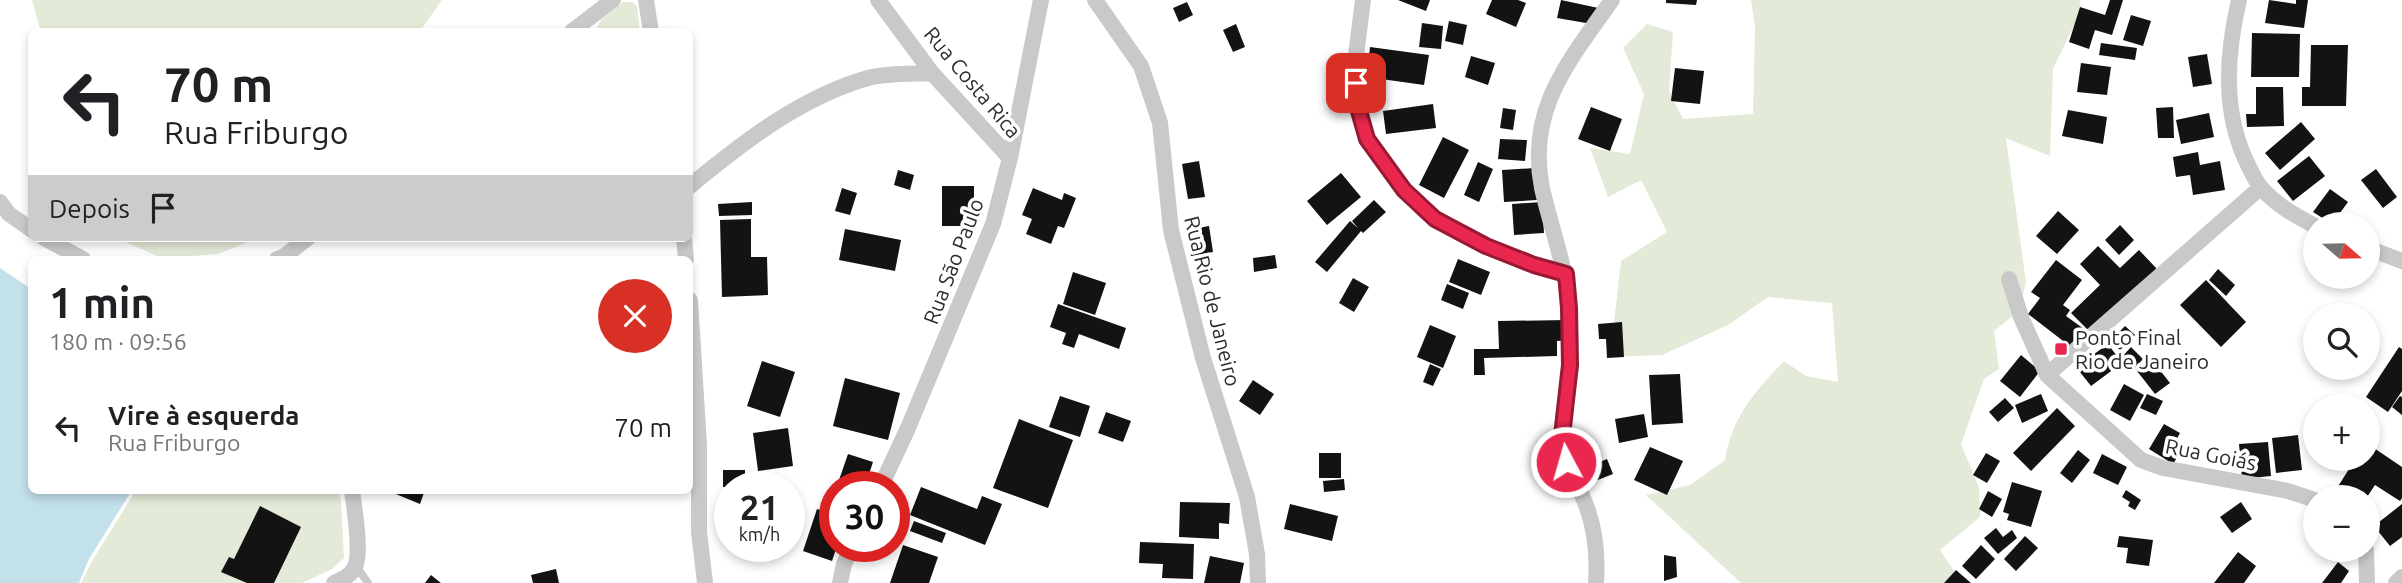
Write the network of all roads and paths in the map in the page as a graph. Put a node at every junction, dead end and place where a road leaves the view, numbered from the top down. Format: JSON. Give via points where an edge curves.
{"nodes":[{"id":1,"x":613,"y":0,"type":"edge"},
{"id":2,"x":646,"y":0,"type":"edge"},
{"id":3,"x":878,"y":0,"type":"edge"},
{"id":4,"x":1041,"y":0,"type":"edge"},
{"id":5,"x":1095,"y":0,"type":"edge"},
{"id":6,"x":1363,"y":0,"type":"edge"},
{"id":7,"x":1612,"y":0,"type":"edge"},
{"id":8,"x":2239,"y":0,"type":"edge"},
{"id":9,"x":576,"y":28,"type":"edge"},
{"id":10,"x":650,"y":28,"type":"edge"},
{"id":11,"x":932,"y":72,"type":"junction"},
{"id":12,"x":1010,"y":158,"type":"junction"},
{"id":13,"x":693,"y":184,"type":"edge"},
{"id":14,"x":2260,"y":188,"type":"junction"},
{"id":15,"x":0,"y":202,"type":"edge"},
{"id":16,"x":2303,"y":219,"type":"edge"},
{"id":17,"x":28,"y":227,"type":"edge"},
{"id":18,"x":51,"y":242,"type":"edge"},
{"id":19,"x":303,"y":242,"type":"edge"},
{"id":20,"x":2380,"y":253,"type":"edge"},
{"id":21,"x":77,"y":256,"type":"edge"},
{"id":22,"x":284,"y":256,"type":"edge"},
{"id":23,"x":2402,"y":261,"type":"edge"},
{"id":24,"x":1566,"y":274,"type":"junction"},
{"id":25,"x":2009,"y":279,"type":"dead end"},
{"id":26,"x":693,"y":348,"type":"edge"},
{"id":27,"x":2047,"y":374,"type":"junction"},
{"id":28,"x":888,"y":471,"type":"edge"},
{"id":29,"x":353,"y":494,"type":"edge"},
{"id":30,"x":2303,"y":496,"type":"edge"},
{"id":31,"x":847,"y":562,"type":"edge"},
{"id":32,"x":2366,"y":562,"type":"edge"},
{"id":33,"x":356,"y":566,"type":"junction"},
{"id":34,"x":2402,"y":577,"type":"edge"},
{"id":35,"x":2367,"y":580,"type":"edge"},
{"id":36,"x":334,"y":583,"type":"edge"},
{"id":37,"x":368,"y":583,"type":"edge"},
{"id":38,"x":705,"y":583,"type":"edge"},
{"id":39,"x":839,"y":583,"type":"edge"},
{"id":40,"x":1258,"y":583,"type":"edge"},
{"id":41,"x":1596,"y":583,"type":"edge"},
{"id":42,"x":2396,"y":583,"type":"edge"}],
"edges":[{"from":1,"to":9,"type":"street"},
{"from":2,"to":10,"type":"street"},
{"from":3,"to":11,"type":"street","name":"Rua Costa Rica"},
{"from":4,"to":12,"type":"street","name":"Rua São Paulo"},
{"from":5,"to":40,"type":"street","name":"Rua Rio de Janeiro","via":[[1141,66],[1160,123],[1171,230],[1203,358],[1247,497]]},
{"from":6,"to":24,"type":"street","via":[[1355,63],[1357,104],[1367,139],[1404,190],[1435,219],[1486,246]]},
{"from":7,"to":24,"type":"street","via":[[1548,100],[1537,142],[1542,186]]},
{"from":8,"to":14,"type":"street","via":[[2228,72],[2230,108],[2242,154]]},
{"from":11,"to":12,"type":"street","name":"Rua Costa Rica"},
{"from":11,"to":13,"type":"street","via":[[871,77],[834,90],[735,149]]},
{"from":12,"to":28,"type":"street","name":"Rua São Paulo","via":[[993,224]]},
{"from":14,"to":16,"type":"street"},
{"from":14,"to":27,"type":"street"},
{"from":15,"to":17,"type":"street"},
{"from":18,"to":21,"type":"street"},
{"from":19,"to":22,"type":"street"},
{"from":20,"to":23,"type":"street"},
{"from":24,"to":41,"type":"street","via":[[1570,365],[1562,436],[1566,462],[1585,503],[1597,547]]},
{"from":25,"to":27,"type":"street","name":"Rua Goiás"},
{"from":26,"to":38,"type":"street"},
{"from":27,"to":30,"type":"street","name":"Rua Goiás","via":[[2141,460]]},
{"from":29,"to":33,"type":"street"},
{"from":31,"to":39,"type":"street"},
{"from":32,"to":35,"type":"street"},
{"from":33,"to":36,"type":"street"},
{"from":33,"to":37,"type":"lane"},
{"from":34,"to":42,"type":"street"}]}
